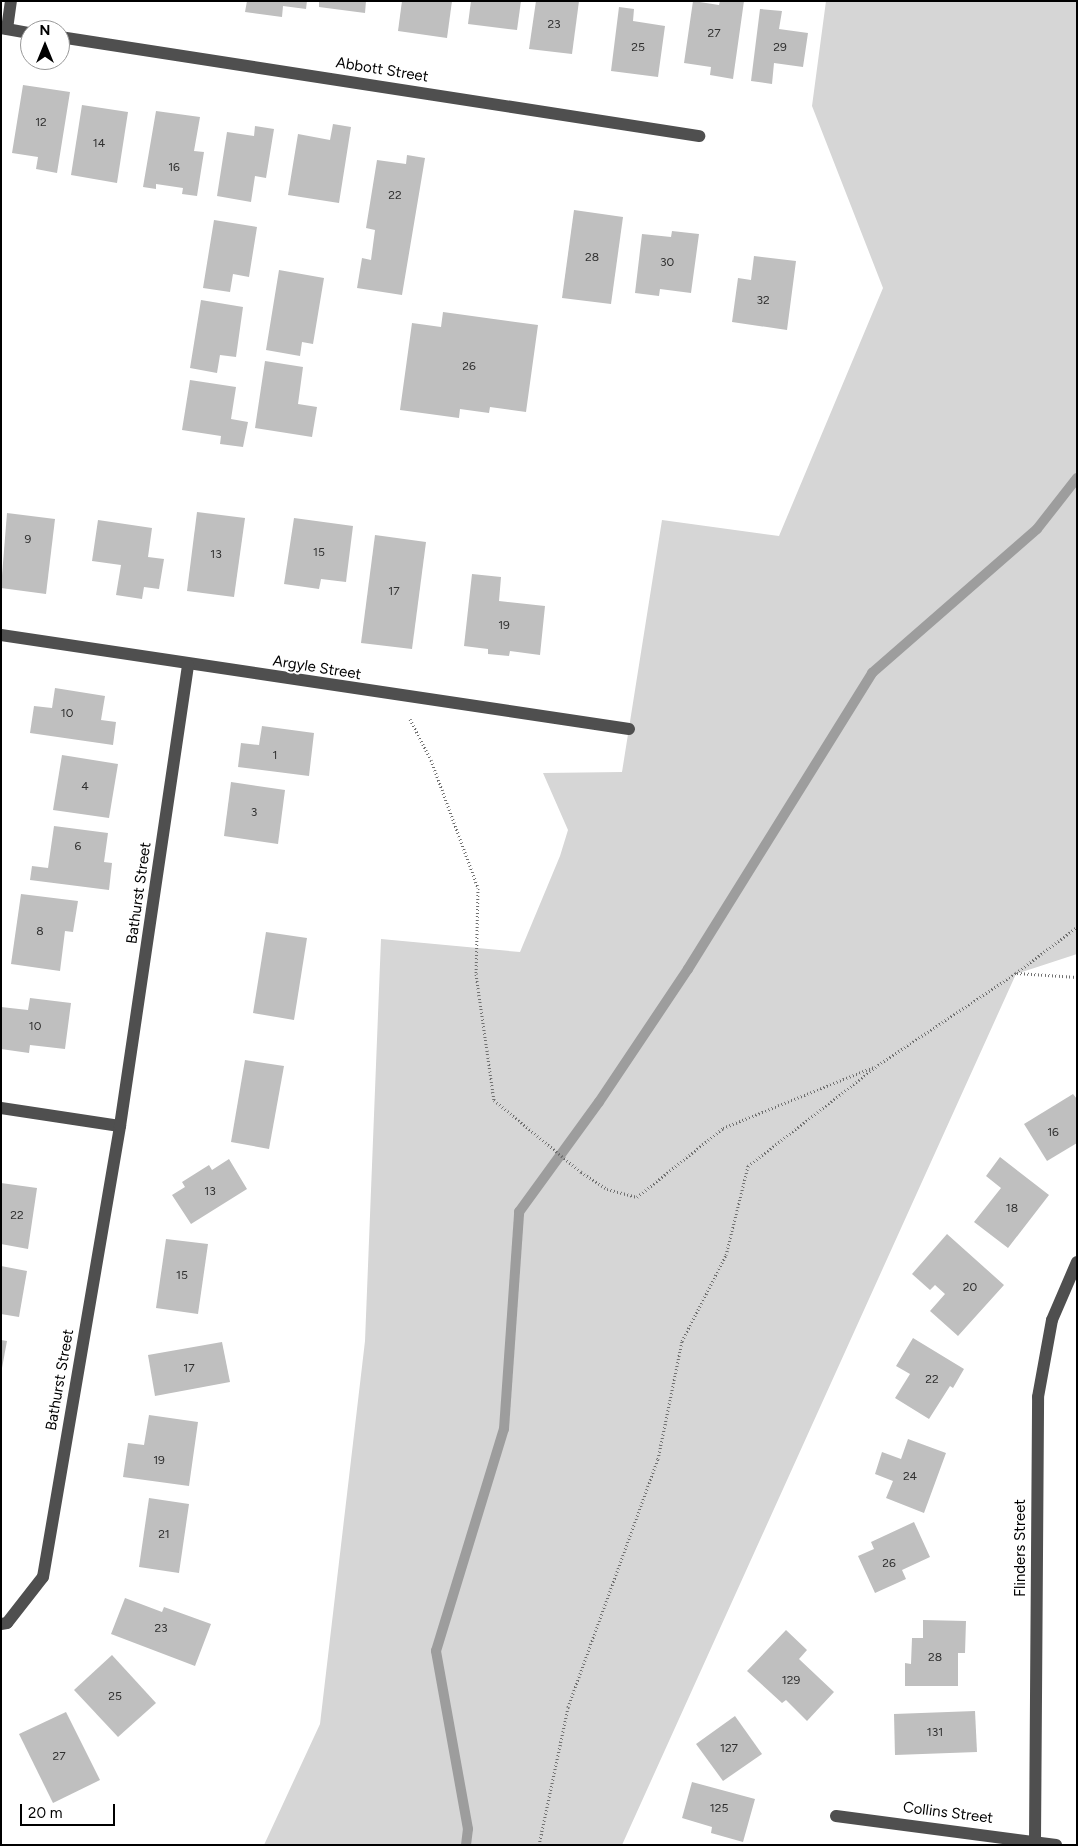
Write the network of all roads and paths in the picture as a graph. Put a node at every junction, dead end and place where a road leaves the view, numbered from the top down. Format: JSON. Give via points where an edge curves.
{"nodes":[{"id":1,"x":11,"y":1,"type":"edge"},
{"id":2,"x":4,"y":29,"type":"edge"},
{"id":3,"x":20,"y":31,"type":"edge"},
{"id":4,"x":70,"y":40,"type":"edge"},
{"id":5,"x":699,"y":136,"type":"dead end"},
{"id":6,"x":1,"y":635,"type":"edge"},
{"id":7,"x":188,"y":665,"type":"junction"},
{"id":8,"x":398,"y":696,"type":"junction"},
{"id":9,"x":629,"y":729,"type":"dead end"},
{"id":10,"x":1077,"y":927,"type":"edge"},
{"id":11,"x":1016,"y":973,"type":"junction"},
{"id":12,"x":1077,"y":977,"type":"edge"},
{"id":13,"x":878,"y":1065,"type":"junction"},
{"id":14,"x":1,"y":1108,"type":"edge"},
{"id":15,"x":120,"y":1126,"type":"junction"},
{"id":16,"x":1077,"y":1262,"type":"edge"},
{"id":17,"x":1,"y":1624,"type":"edge"},
{"id":18,"x":836,"y":1816,"type":"dead end"},
{"id":19,"x":1035,"y":1841,"type":"junction"},
{"id":20,"x":539,"y":1845,"type":"edge"},
{"id":21,"x":1056,"y":1845,"type":"edge"}],
"edges":[{"from":1,"to":2,"type":"street"},
{"from":2,"to":3,"type":"street"},
{"from":4,"to":5,"type":"street","name":"Abbott Street"},
{"from":6,"to":7,"type":"street","name":"Argyle Street"},
{"from":7,"to":8,"type":"street","name":"Argyle Street"},
{"from":7,"to":15,"type":"street","name":"Bathurst Street"},
{"from":8,"to":9,"type":"street","name":"Argyle Street"},
{"from":8,"to":13,"type":"path","via":[[432,760],[478,888],[476,974],[494,1100],[581,1172],[607,1189],[637,1197],[723,1128]]},
{"from":10,"to":11,"type":"path"},
{"from":11,"to":12,"type":"path"},
{"from":11,"to":13,"type":"path"},
{"from":13,"to":20,"type":"path","via":[[748,1166],[726,1255],[682,1341],[658,1459],[568,1708]]},
{"from":14,"to":15,"type":"street"},
{"from":15,"to":17,"type":"street","name":"Bathurst Street","via":[[43,1577],[7,1624]]},
{"from":16,"to":19,"type":"street","name":"Flinders Street","via":[[1052,1320],[1038,1397]]},
{"from":18,"to":19,"type":"street","name":"Collins Street"},
{"from":19,"to":21,"type":"street","name":"Collins Street"}]}
